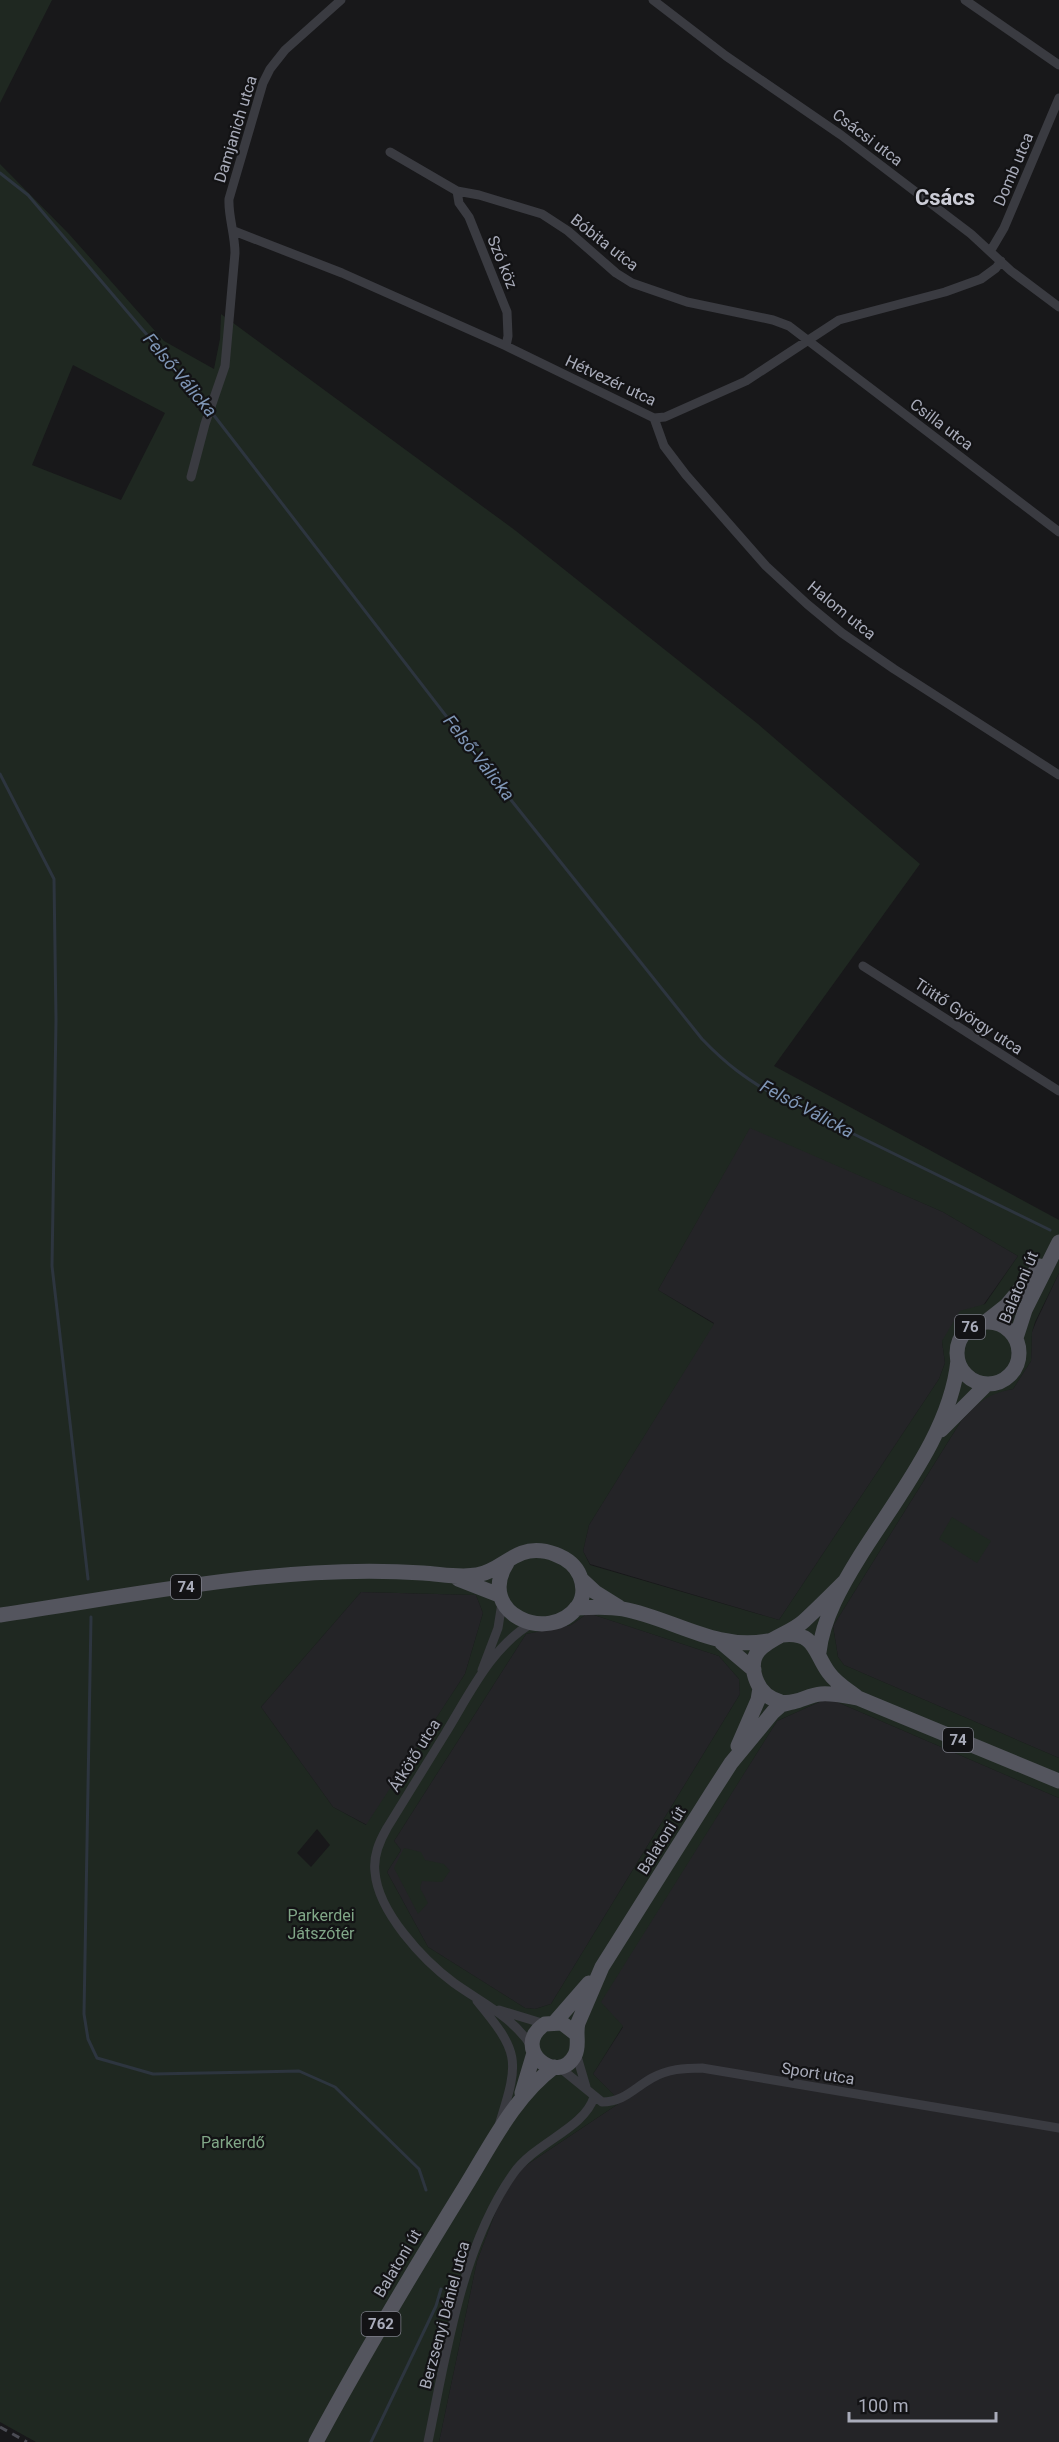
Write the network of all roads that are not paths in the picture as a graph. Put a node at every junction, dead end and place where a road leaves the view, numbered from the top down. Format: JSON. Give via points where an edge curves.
{"nodes":[{"id":1,"x":341,"y":0,"type":"edge"},
{"id":2,"x":653,"y":0,"type":"edge"},
{"id":3,"x":965,"y":0,"type":"edge"},
{"id":4,"x":1059,"y":65,"type":"edge"},
{"id":5,"x":1059,"y":98,"type":"edge"},
{"id":6,"x":390,"y":152,"type":"dead end"},
{"id":7,"x":457,"y":191,"type":"junction"},
{"id":8,"x":234,"y":231,"type":"junction"},
{"id":9,"x":991,"y":250,"type":"junction"},
{"id":10,"x":1001,"y":261,"type":"junction"},
{"id":11,"x":1059,"y":307,"type":"edge"},
{"id":12,"x":806,"y":341,"type":"junction"},
{"id":13,"x":506,"y":346,"type":"junction"},
{"id":14,"x":654,"y":418,"type":"junction"},
{"id":15,"x":190,"y":477,"type":"dead end"},
{"id":16,"x":1059,"y":532,"type":"edge"},
{"id":17,"x":1059,"y":775,"type":"edge"},
{"id":18,"x":863,"y":966,"type":"dead end"},
{"id":19,"x":1059,"y":1092,"type":"edge"},
{"id":20,"x":1056,"y":1246,"type":"edge"},
{"id":21,"x":987,"y":1321,"type":"junction"},
{"id":22,"x":1016,"y":1338,"type":"junction"},
{"id":23,"x":958,"y":1360,"type":"junction"},
{"id":24,"x":987,"y":1384,"type":"junction"},
{"id":25,"x":936,"y":1434,"type":"junction"},
{"id":26,"x":507,"y":1563,"type":"junction"},
{"id":27,"x":453,"y":1576,"type":"junction"},
{"id":28,"x":581,"y":1579,"type":"junction"},
{"id":29,"x":844,"y":1582,"type":"junction"},
{"id":30,"x":500,"y":1599,"type":"junction"},
{"id":31,"x":576,"y":1608,"type":"junction"},
{"id":32,"x":622,"y":1608,"type":"junction"},
{"id":33,"x":0,"y":1616,"type":"edge"},
{"id":34,"x":534,"y":1623,"type":"junction"},
{"id":35,"x":782,"y":1635,"type":"junction"},
{"id":36,"x":717,"y":1640,"type":"junction"},
{"id":37,"x":767,"y":1641,"type":"junction"},
{"id":38,"x":820,"y":1656,"type":"junction"},
{"id":39,"x":754,"y":1670,"type":"junction"},
{"id":40,"x":478,"y":1680,"type":"junction"},
{"id":41,"x":760,"y":1688,"type":"junction"},
{"id":42,"x":808,"y":1696,"type":"junction"},
{"id":43,"x":858,"y":1698,"type":"junction"},
{"id":44,"x":792,"y":1702,"type":"junction"},
{"id":45,"x":731,"y":1762,"type":"junction"},
{"id":46,"x":1059,"y":1781,"type":"edge"},
{"id":47,"x":602,"y":1967,"type":"junction"},
{"id":48,"x":472,"y":1995,"type":"junction"},
{"id":49,"x":495,"y":2009,"type":"junction"},
{"id":50,"x":550,"y":2023,"type":"junction"},
{"id":51,"x":575,"y":2033,"type":"junction"},
{"id":52,"x":533,"y":2050,"type":"junction"},
{"id":53,"x":576,"y":2053,"type":"junction"},
{"id":54,"x":556,"y":2067,"type":"junction"},
{"id":55,"x":586,"y":2087,"type":"junction"},
{"id":56,"x":594,"y":2097,"type":"junction"},
{"id":57,"x":516,"y":2106,"type":"junction"},
{"id":58,"x":1059,"y":2128,"type":"edge"},
{"id":59,"x":493,"y":2142,"type":"junction"},
{"id":60,"x":316,"y":2442,"type":"edge"},
{"id":61,"x":428,"y":2442,"type":"edge"}],
"edges":[{"from":1,"to":8,"type":"street","name":"Damjanich utca","via":[[285,50],[263,83],[229,199]]},
{"from":2,"to":9,"type":"street","name":"Csácsi utca","via":[[841,135]]},
{"from":3,"to":4,"type":"street"},
{"from":5,"to":9,"type":"street","name":"Domb utca"},
{"from":6,"to":7,"type":"street","name":"Bóbita utca"},
{"from":7,"to":12,"type":"street","name":"Bóbita utca","via":[[542,214],[616,273],[649,291],[773,320],[789,326]]},
{"from":7,"to":13,"type":"street","name":"Szó köz","via":[[507,312]]},
{"from":8,"to":13,"type":"street","name":"Hétvezér utca","via":[[342,273]]},
{"from":8,"to":15,"type":"street","name":"Damjanich utca","via":[[225,366]]},
{"from":9,"to":10,"type":"street","name":"Csácsi utca"},
{"from":10,"to":11,"type":"street","name":"Csácsi utca"},
{"from":10,"to":12,"type":"street","name":"Hétvezér utca","via":[[981,279],[839,320]]},
{"from":12,"to":14,"type":"street","name":"Hétvezér utca","via":[[730,389]]},
{"from":12,"to":16,"type":"street","name":"Csilla utca"},
{"from":13,"to":14,"type":"street","name":"Hétvezér utca"},
{"from":14,"to":17,"type":"street","name":"Halom utca","via":[[664,446],[686,475],[766,566],[807,604],[894,669]]},
{"from":18,"to":19,"type":"street","name":"Tüttő György utca"},
{"from":20,"to":21,"type":"main road","name":"Balatoni út","number":"76","via":[[1006,1306]]},
{"from":20,"to":22,"type":"main road","name":"Balatoni út","number":"76"},
{"from":21,"to":22,"type":"main road","number":"76","via":[[1004,1325]]},
{"from":21,"to":23,"type":"main road","number":"76","via":[[964,1333],[958,1344]]},
{"from":22,"to":24,"type":"main road","number":"76","via":[[1020,1354],[1016,1367],[1006,1378]]},
{"from":23,"to":24,"type":"main road","number":"76","via":[[966,1375]]},
{"from":23,"to":25,"type":"main road","number":"76","via":[[953,1390]]},
{"from":24,"to":25,"type":"main road","number":"76"},
{"from":25,"to":29,"type":"main road","number":"76"},
{"from":26,"to":27,"type":"main road","number":"74","via":[[489,1572]]},
{"from":26,"to":28,"type":"main road","number":"74","via":[[529,1552],[547,1553],[567,1560]]},
{"from":26,"to":30,"type":"main road","via":[[498,1582]]},
{"from":27,"to":30,"type":"main road","number":"74"},
{"from":27,"to":33,"type":"main road","number":"74","via":[[395,1572],[289,1575]]},
{"from":28,"to":31,"type":"main road","via":[[583,1594]]},
{"from":28,"to":32,"type":"main road","number":"74"},
{"from":29,"to":35,"type":"main road","number":"76","via":[[804,1621]]},
{"from":29,"to":38,"type":"main road","number":"76","via":[[820,1637]]},
{"from":30,"to":34,"type":"main road","number":"74","via":[[519,1619]]},
{"from":30,"to":40,"type":"street","name":"Átkötő utca","via":[[498,1628]]},
{"from":31,"to":32,"type":"main road","number":"74"},
{"from":31,"to":34,"type":"main road","via":[[555,1623]]},
{"from":32,"to":36,"type":"main road","number":"74"},
{"from":34,"to":40,"type":"street","name":"Átkötő utca","via":[[503,1647]]},
{"from":35,"to":37,"type":"main road","number":"74"},
{"from":35,"to":38,"type":"main road","number":"74","via":[[801,1636],[811,1642]]},
{"from":36,"to":37,"type":"main road","number":"74","via":[[753,1644]]},
{"from":36,"to":39,"type":"main road","number":"74"},
{"from":37,"to":39,"type":"main road","via":[[756,1657]]},
{"from":38,"to":42,"type":"main road","via":[[819,1683]]},
{"from":38,"to":43,"type":"main road","number":"74","via":[[829,1674]]},
{"from":39,"to":41,"type":"main road","number":"74"},
{"from":40,"to":48,"type":"street","name":"Átkötő utca","via":[[387,1828],[378,1848],[375,1874],[384,1904],[433,1966]]},
{"from":41,"to":44,"type":"main road","via":[[774,1700]]},
{"from":41,"to":45,"type":"main road","name":"Balatoni út","number":"762"},
{"from":42,"to":43,"type":"main road","number":"74"},
{"from":42,"to":44,"type":"main road","number":"74"},
{"from":43,"to":46,"type":"main road","number":"74"},
{"from":44,"to":45,"type":"main road","name":"Balatoni út","number":"762","via":[[773,1712]]},
{"from":45,"to":47,"type":"main road","name":"Balatoni út","number":"762"},
{"from":47,"to":50,"type":"main road","name":"Balatoni út","number":"762"},
{"from":47,"to":51,"type":"main road","name":"Balatoni út","number":"762"},
{"from":48,"to":49,"type":"street"},
{"from":48,"to":59,"type":"street","via":[[505,2036],[512,2057],[511,2088]]},
{"from":49,"to":50,"type":"street"},
{"from":49,"to":52,"type":"street","via":[[525,2035]]},
{"from":50,"to":51,"type":"main road","via":[[565,2024]]},
{"from":50,"to":52,"type":"main road","name":"Balatoni út","number":"762","via":[[535,2033]]},
{"from":51,"to":53,"type":"main road","name":"Balatoni út","number":"762"},
{"from":52,"to":54,"type":"main road","via":[[542,2064]]},
{"from":52,"to":57,"type":"main road","name":"Balatoni út","number":"762","via":[[528,2078]]},
{"from":53,"to":54,"type":"main road","name":"Balatoni út","number":"762","via":[[568,2063]]},
{"from":53,"to":55,"type":"street"},
{"from":54,"to":55,"type":"street"},
{"from":54,"to":57,"type":"main road","name":"Balatoni út","number":"762","via":[[533,2085]]},
{"from":55,"to":56,"type":"street"},
{"from":56,"to":58,"type":"street","name":"Sport utca","via":[[612,2102],[666,2071],[702,2068]]},
{"from":56,"to":61,"type":"street","name":"Berzsenyi Dániel utca","via":[[586,2114],[521,2163],[489,2217],[460,2300]]},
{"from":57,"to":59,"type":"main road","name":"Balatoni út","number":"762"},
{"from":59,"to":60,"type":"main road","name":"Balatoni út","number":"762","via":[[379,2328]]}]}
